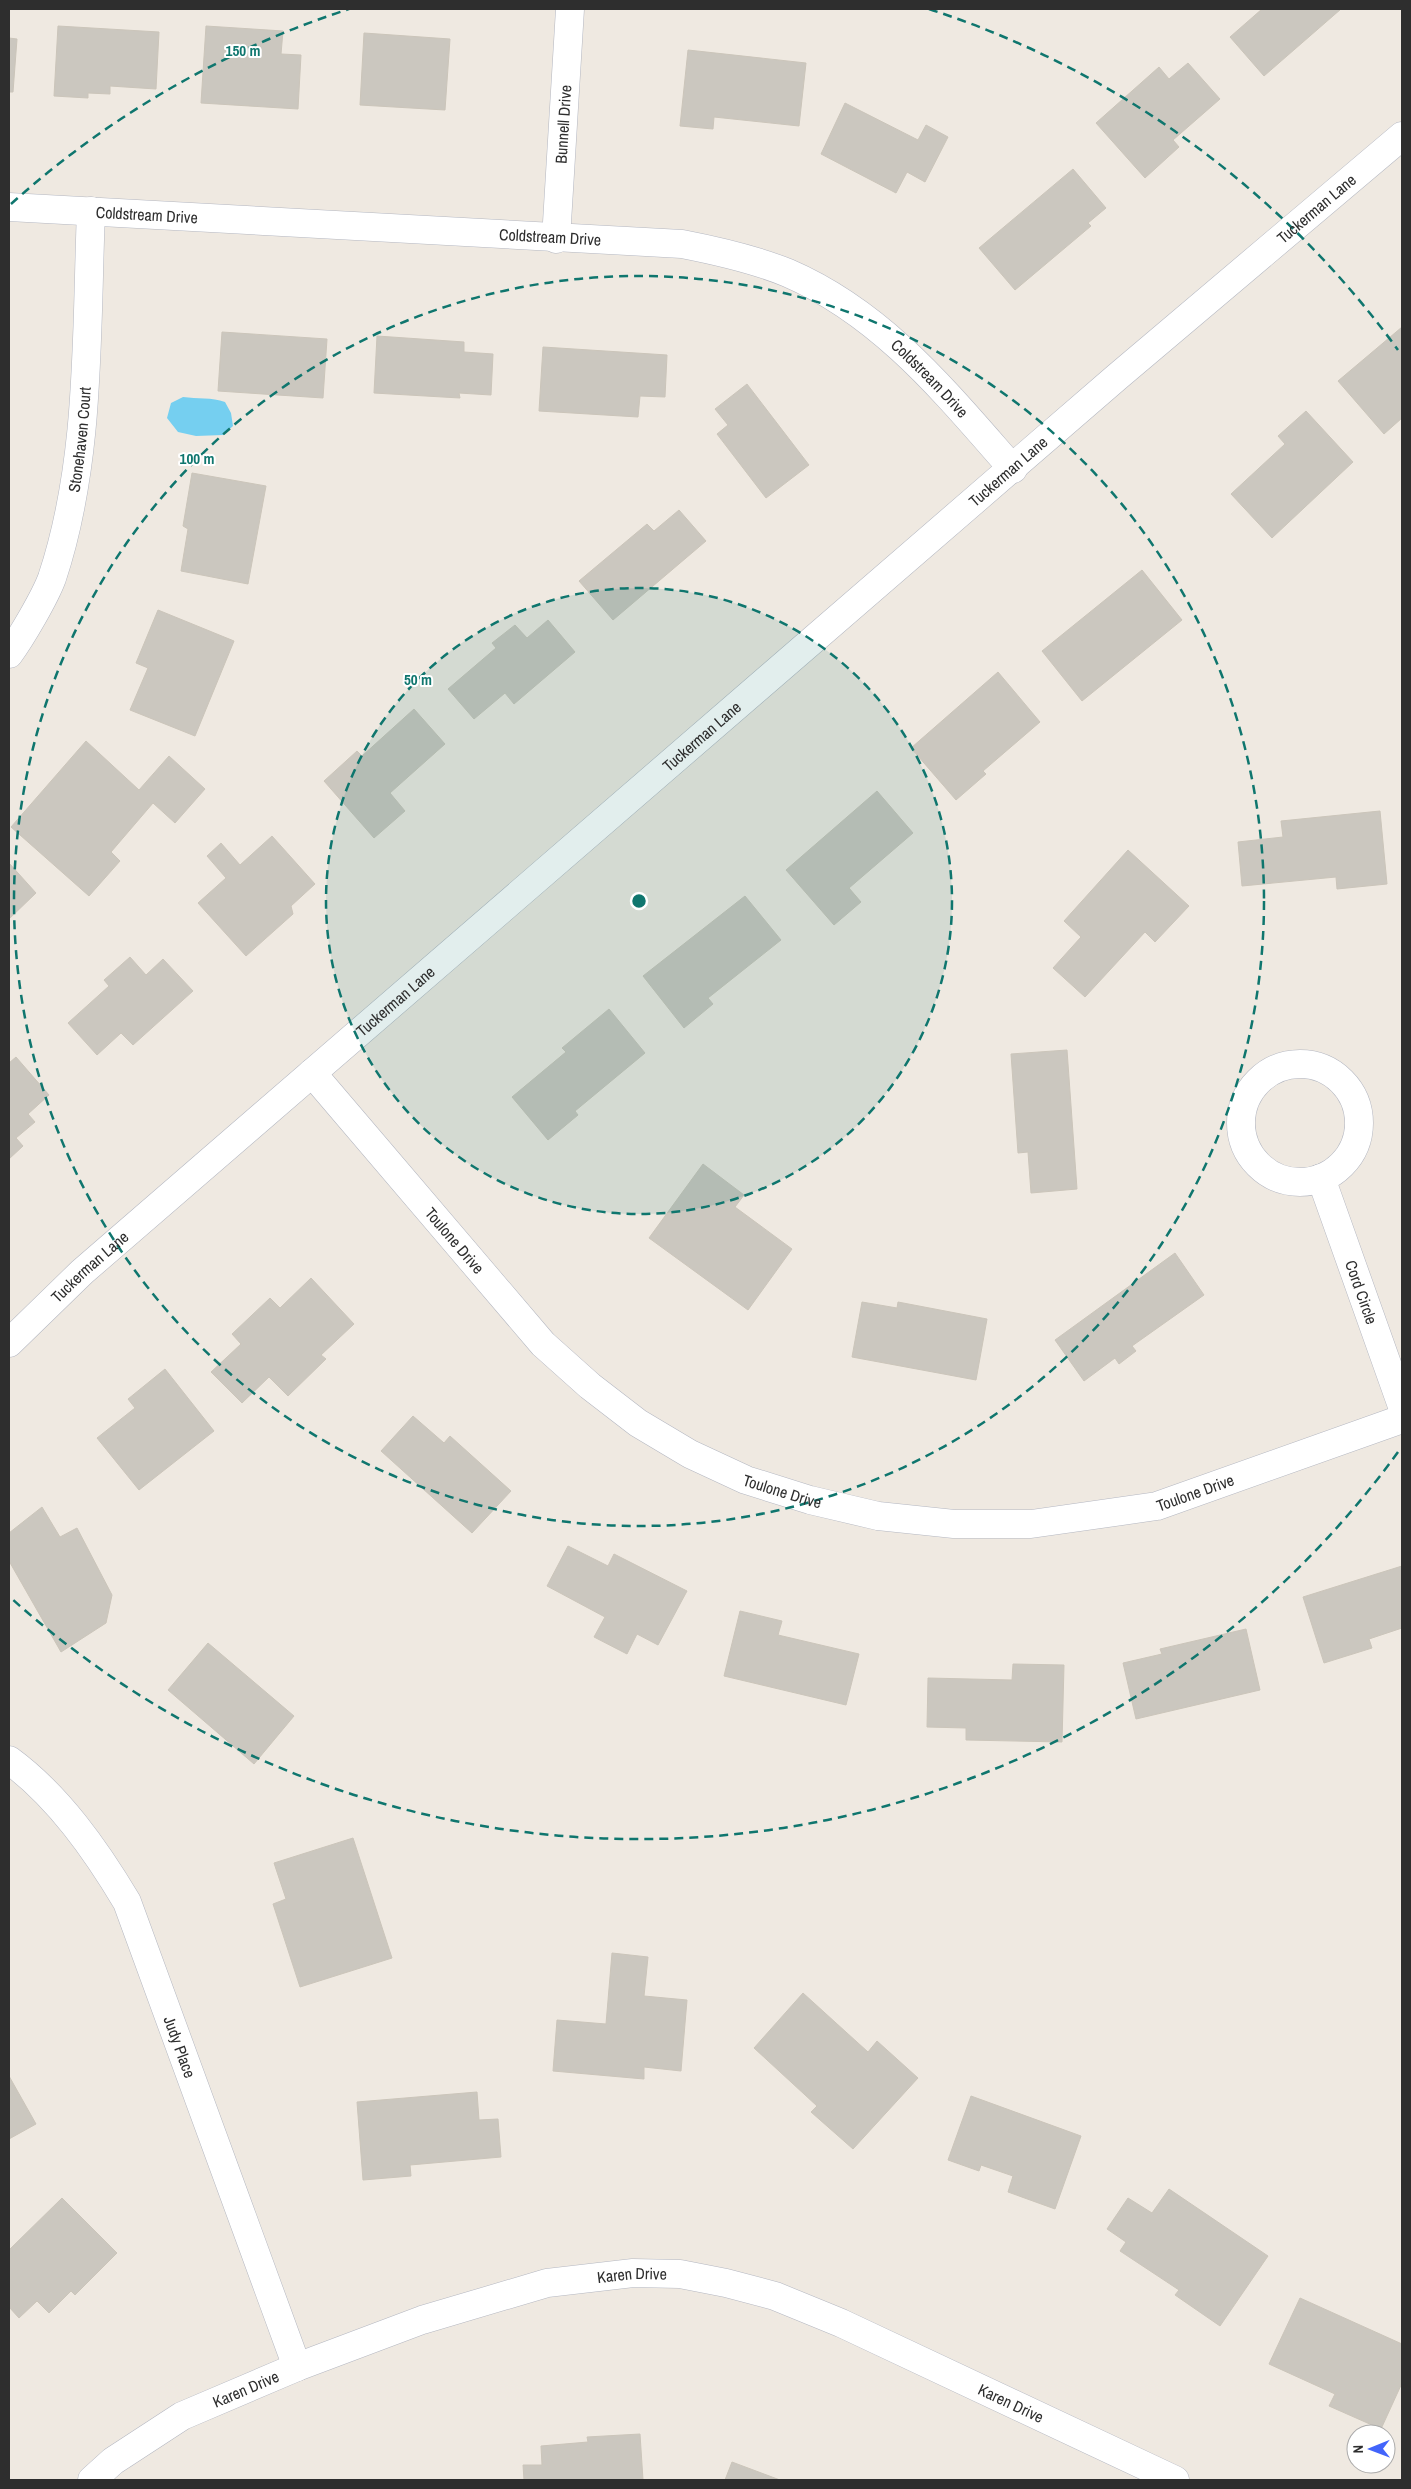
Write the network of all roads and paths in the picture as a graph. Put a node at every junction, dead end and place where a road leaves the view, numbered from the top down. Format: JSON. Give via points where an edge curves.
{"nodes":[{"id":1,"x":570,"y":9,"type":"edge"},
{"id":2,"x":1402,"y":136,"type":"edge"},
{"id":3,"x":9,"y":207,"type":"edge"},
{"id":4,"x":91,"y":211,"type":"junction"},
{"id":5,"x":556,"y":239,"type":"junction"},
{"id":6,"x":1013,"y":469,"type":"junction"},
{"id":7,"x":9,"y":654,"type":"edge"},
{"id":8,"x":312,"y":1073,"type":"junction"},
{"id":9,"x":1321,"y":1178,"type":"junction"},
{"id":10,"x":9,"y":1343,"type":"edge"},
{"id":11,"x":1402,"y":1406,"type":"edge"},
{"id":12,"x":1402,"y":1419,"type":"edge"},
{"id":13,"x":9,"y":1760,"type":"edge"},
{"id":14,"x":297,"y":2367,"type":"junction"},
{"id":15,"x":92,"y":2480,"type":"edge"},
{"id":16,"x":1175,"y":2480,"type":"edge"}],
"edges":[{"from":1,"to":5,"type":"street","name":"Bunnell Drive"},
{"from":2,"to":6,"type":"street","name":"Tuckerman Lane"},
{"from":3,"to":4,"type":"street","name":"Coldstream Drive"},
{"from":4,"to":5,"type":"street","name":"Coldstream Drive"},
{"from":4,"to":7,"type":"street","name":"Stonehaven Court","via":[[82,420],[71,508],[51,580]]},
{"from":5,"to":6,"type":"street","name":"Coldstream Drive","via":[[682,244],[724,252],[788,273],[834,297],[876,326],[926,370]]},
{"from":6,"to":8,"type":"street","name":"Tuckerman Lane"},
{"from":8,"to":10,"type":"street","name":"Tuckerman Lane","via":[[82,1272]]},
{"from":8,"to":12,"type":"street","name":"Toulone Drive","via":[[543,1344],[638,1423],[690,1454],[746,1480],[878,1516],[954,1524],[1030,1524],[1157,1506]]},
{"from":9,"to":9,"type":"street","via":[[1337,1169],[1357,1138],[1359,1120],[1354,1102],[1332,1073],[1315,1065],[1296,1064],[1278,1068],[1262,1077],[1250,1091],[1240,1126],[1245,1145],[1254,1161],[1267,1173],[1284,1180],[1303,1182]]},
{"from":9,"to":11,"type":"street","name":"Cord Circle"},
{"from":13,"to":14,"type":"street","name":"Judy Place","via":[[46,1795],[98,1853],[128,1902]]},
{"from":14,"to":15,"type":"street","name":"Karen Drive","via":[[182,2416],[113,2461]]},
{"from":14,"to":16,"type":"street","name":"Karen Drive","via":[[422,2320],[547,2283],[633,2273],[680,2274],[775,2296],[841,2323]]}]}
